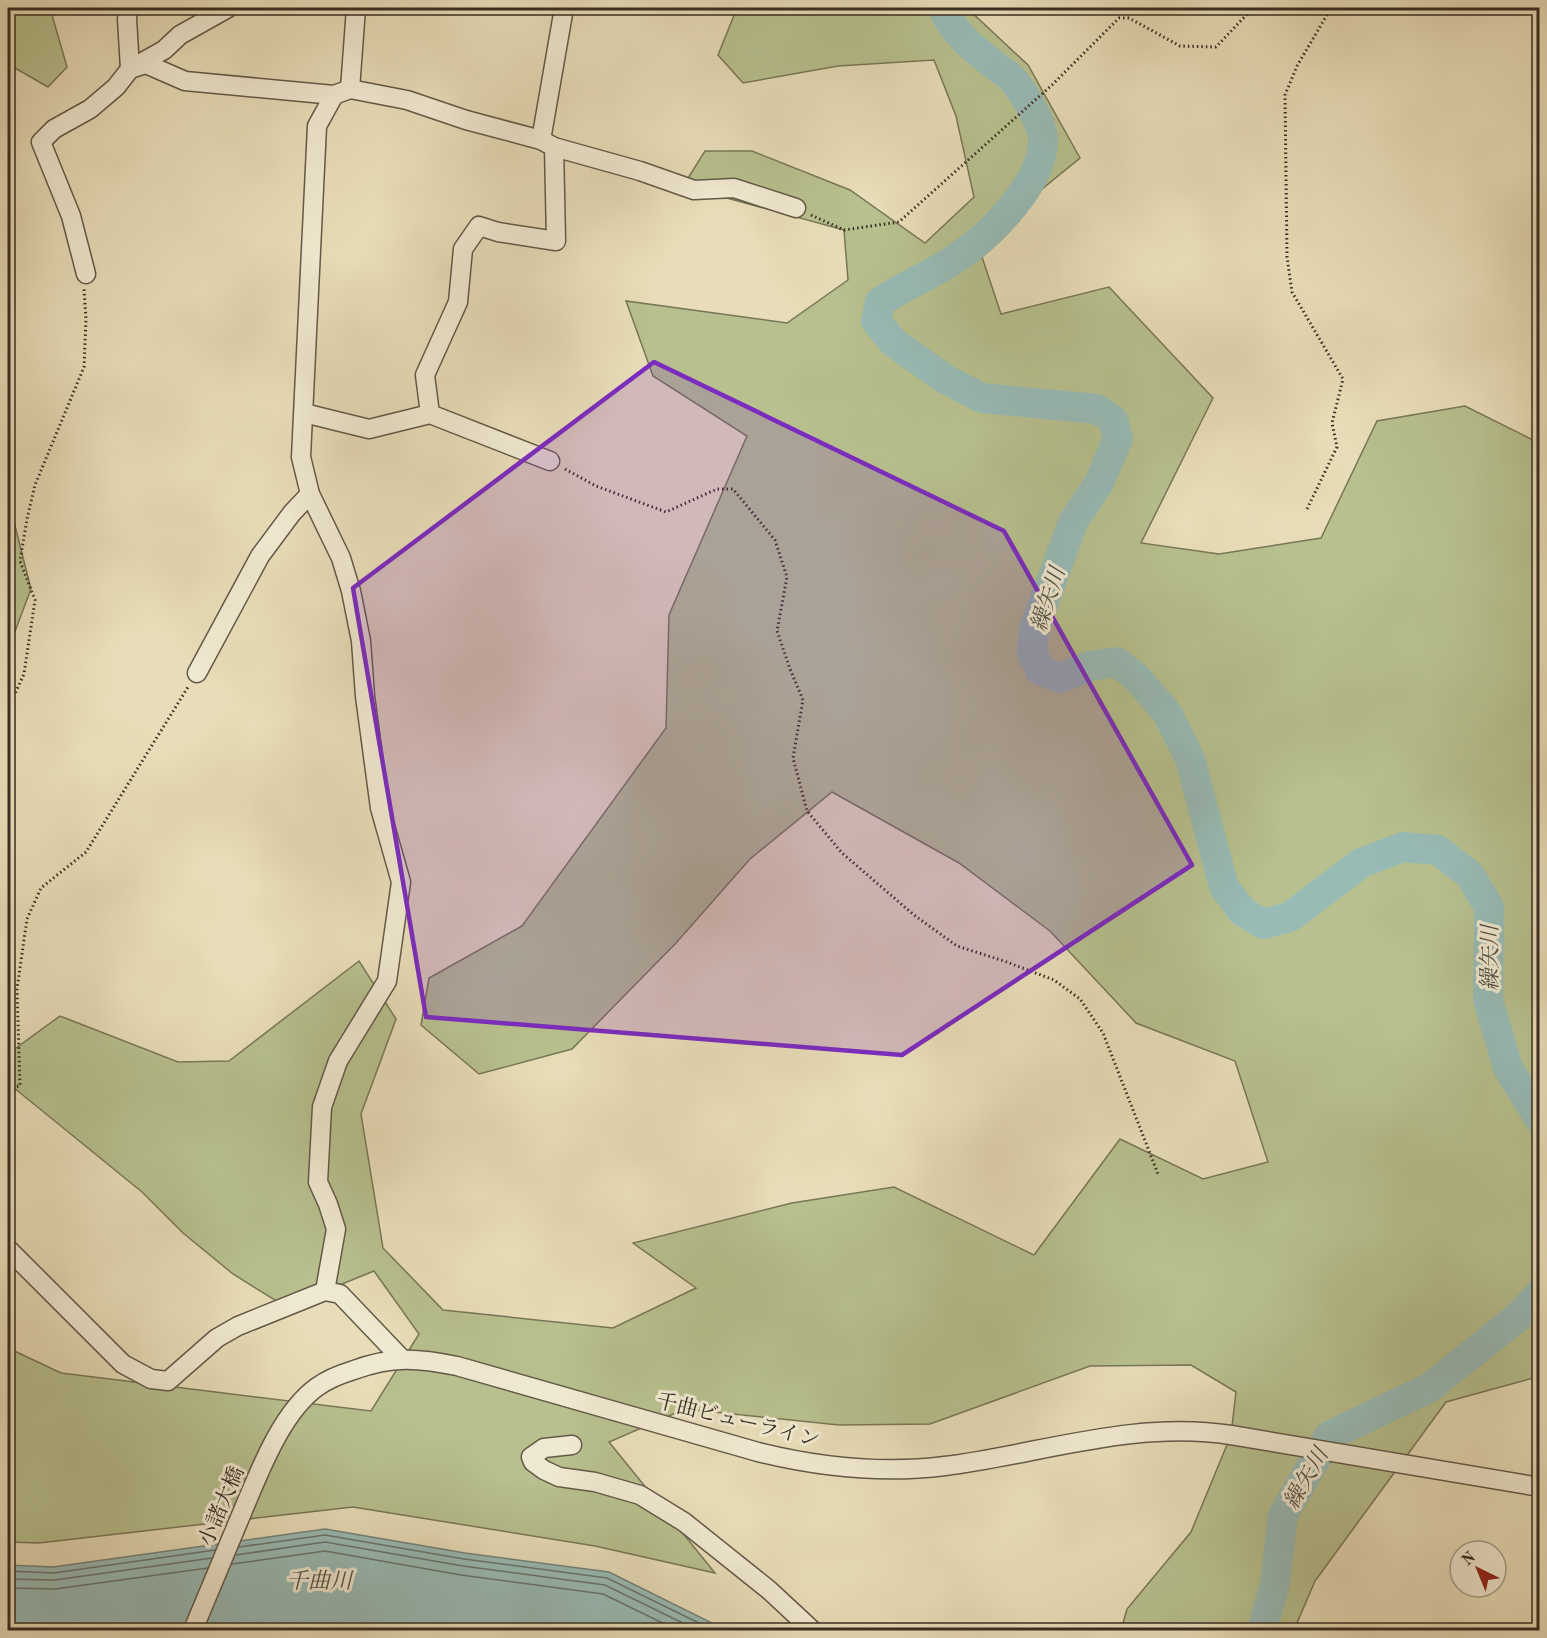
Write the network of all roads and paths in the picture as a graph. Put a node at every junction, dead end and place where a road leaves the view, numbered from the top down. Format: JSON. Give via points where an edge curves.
{"nodes":[{"id":1,"x":128,"y":8,"type":"edge"},
{"id":2,"x":228,"y":8,"type":"edge"},
{"id":3,"x":356,"y":8,"type":"edge"},
{"id":4,"x":564,"y":8,"type":"edge"},
{"id":5,"x":1253,"y":8,"type":"edge"},
{"id":6,"x":1331,"y":8,"type":"edge"},
{"id":7,"x":130,"y":69,"type":"junction"},
{"id":8,"x":342,"y":92,"type":"junction"},
{"id":9,"x":548,"y":144,"type":"junction"},
{"id":10,"x":796,"y":208,"type":"joint"},
{"id":11,"x":86,"y":274,"type":"joint"},
{"id":12,"x":304,"y":413,"type":"junction"},
{"id":13,"x":429,"y":414,"type":"junction"},
{"id":14,"x":550,"y":461,"type":"joint"},
{"id":15,"x":310,"y":494,"type":"junction"},
{"id":16,"x":1307,"y":509,"type":"dead end"},
{"id":17,"x":197,"y":673,"type":"joint"},
{"id":18,"x":8,"y":709,"type":"edge"},
{"id":19,"x":8,"y":1088,"type":"edge"},
{"id":20,"x":1158,"y":1174,"type":"dead end"},
{"id":21,"x":8,"y":1249,"type":"edge"},
{"id":22,"x":325,"y":1291,"type":"junction"},
{"id":23,"x":400,"y":1358,"type":"junction"},
{"id":24,"x":300,"y":1403,"type":"joint"},
{"id":25,"x":572,"y":1445,"type":"dead end"},
{"id":26,"x":1539,"y":1487,"type":"edge"},
{"id":27,"x":192,"y":1630,"type":"edge"},
{"id":28,"x":812,"y":1630,"type":"edge"}],
"edges":[{"from":1,"to":7,"type":"street"},
{"from":2,"to":7,"type":"street"},
{"from":3,"to":8,"type":"street"},
{"from":4,"to":9,"type":"street"},
{"from":5,"to":10,"type":"path","via":[[1216,47],[1180,46],[1129,18],[1119,18],[1016,119],[899,222],[844,230]]},
{"from":6,"to":16,"type":"path","via":[[1285,95],[1287,257],[1292,292],[1343,379],[1332,423],[1337,447]]},
{"from":7,"to":8,"type":"street","via":[[146,64],[185,81]]},
{"from":7,"to":11,"type":"street","via":[[99,102],[54,129],[41,142],[71,216]]},
{"from":8,"to":9,"type":"street","via":[[407,100]]},
{"from":8,"to":12,"type":"street","via":[[317,126]]},
{"from":9,"to":10,"type":"street","via":[[694,190],[734,188]]},
{"from":9,"to":13,"type":"street","via":[[556,241],[479,226],[463,249],[458,302],[425,375]]},
{"from":11,"to":18,"type":"path","via":[[84,367],[35,485],[27,519],[20,561],[35,600],[24,674]]},
{"from":12,"to":13,"type":"street","via":[[369,429]]},
{"from":12,"to":15,"type":"street","via":[[301,457]]},
{"from":13,"to":14,"type":"street"},
{"from":14,"to":20,"type":"path","via":[[596,486],[666,512],[717,489],[733,489],[775,540],[786,577],[777,631],[803,700],[793,758],[807,811],[842,853],[957,946],[1054,980],[1080,999],[1103,1033]]},
{"from":15,"to":17,"type":"street","via":[[260,556]]},
{"from":15,"to":22,"type":"street","via":[[341,558],[351,591],[361,641],[380,808],[401,882],[387,981],[338,1061],[322,1107],[318,1182],[336,1229]]},
{"from":17,"to":19,"type":"path","via":[[86,852],[41,888],[27,919],[17,989],[20,1086]]},
{"from":21,"to":22,"type":"street","via":[[123,1364],[151,1379],[168,1381],[217,1338]]},
{"from":22,"to":23,"type":"street","via":[[340,1294]]},
{"from":23,"to":24,"type":"street","name":"千曲ビューライン","via":[[338,1376]]},
{"from":23,"to":26,"type":"street","name":"千曲ビューライン","via":[[457,1366],[758,1452],[843,1468],[945,1466],[1094,1438],[1217,1433]]},
{"from":24,"to":27,"type":"street","name":"小諸大橋","via":[[266,1456]]},
{"from":25,"to":28,"type":"street","via":[[544,1448],[531,1457],[544,1470],[560,1477],[640,1495],[684,1522]]}]}
